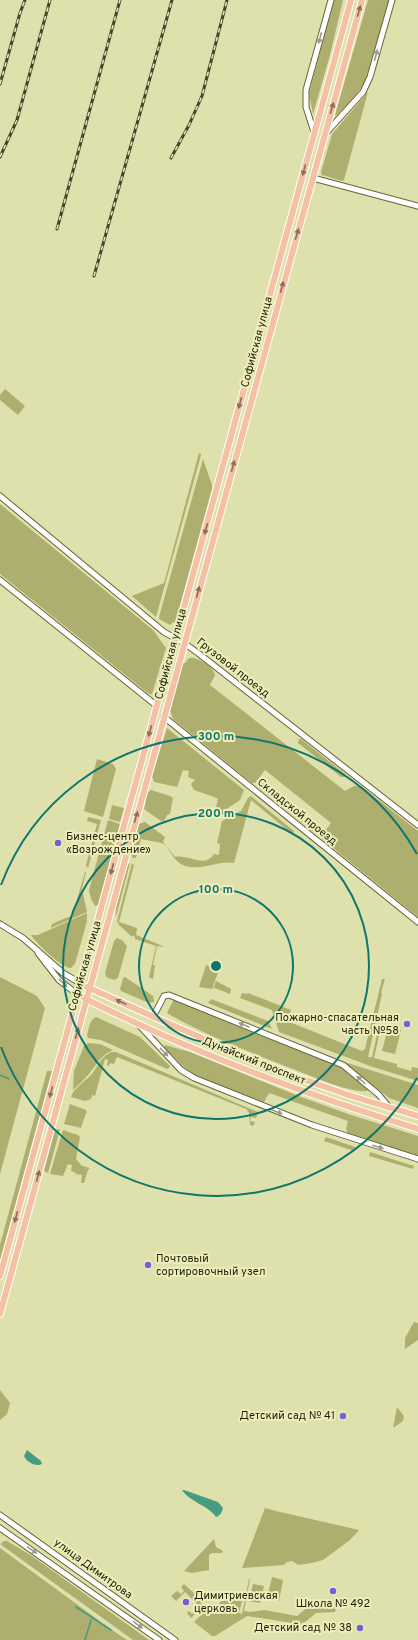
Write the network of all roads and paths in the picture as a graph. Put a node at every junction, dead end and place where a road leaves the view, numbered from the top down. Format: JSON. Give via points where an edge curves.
{"nodes":[{"id":1,"x":331,"y":0,"type":"edge"},
{"id":2,"x":351,"y":0,"type":"edge"},
{"id":3,"x":362,"y":0,"type":"edge"},
{"id":4,"x":392,"y":0,"type":"edge"},
{"id":5,"x":314,"y":132,"type":"junction"},
{"id":6,"x":324,"y":134,"type":"junction"},
{"id":7,"x":313,"y":178,"type":"junction"},
{"id":8,"x":418,"y":206,"type":"edge"},
{"id":9,"x":0,"y":496,"type":"edge"},
{"id":10,"x":0,"y":580,"type":"edge"},
{"id":11,"x":176,"y":639,"type":"junction"},
{"id":12,"x":184,"y":643,"type":"junction"},
{"id":13,"x":157,"y":706,"type":"junction"},
{"id":14,"x":164,"y":717,"type":"junction"},
{"id":15,"x":418,"y":825,"type":"edge"},
{"id":16,"x":418,"y":922,"type":"edge"},
{"id":17,"x":0,"y":924,"type":"edge"},
{"id":18,"x":35,"y":949,"type":"junction"},
{"id":19,"x":80,"y":984,"type":"junction"},
{"id":20,"x":89,"y":988,"type":"junction"},
{"id":21,"x":77,"y":994,"type":"junction"},
{"id":22,"x":86,"y":999,"type":"junction"},
{"id":23,"x":153,"y":1017,"type":"junction"},
{"id":24,"x":137,"y":1023,"type":"junction"},
{"id":25,"x":389,"y":1107,"type":"junction"},
{"id":26,"x":418,"y":1116,"type":"edge"},
{"id":27,"x":418,"y":1129,"type":"edge"},
{"id":28,"x":418,"y":1159,"type":"edge"},
{"id":29,"x":0,"y":1276,"type":"edge"},
{"id":30,"x":0,"y":1314,"type":"edge"},
{"id":31,"x":0,"y":1515,"type":"edge"},
{"id":32,"x":0,"y":1528,"type":"edge"},
{"id":33,"x":159,"y":1640,"type":"edge"},
{"id":34,"x":175,"y":1640,"type":"edge"}],
"edges":[{"from":1,"to":5,"type":"street","one_way":true,"via":[[305,96]]},
{"from":2,"to":5,"type":"main road","name":"Софийская улица"},
{"from":6,"to":3,"type":"main road","name":"Софийская улица","one_way":true},
{"from":6,"to":4,"type":"street","one_way":true,"via":[[363,92]]},
{"from":5,"to":11,"type":"main road","name":"Софийская улица","one_way":true},
{"from":6,"to":7,"type":"main road","name":"Софийская улица"},
{"from":7,"to":8,"type":"street"},
{"from":12,"to":7,"type":"main road","name":"Софийская улица","one_way":true},
{"from":9,"to":11,"type":"street","name":"Грузовой проезд","via":[[164,632]]},
{"from":10,"to":13,"type":"street"},
{"from":11,"to":12,"type":"street","name":"Грузовой проезд"},
{"from":11,"to":13,"type":"main road","name":"Софийская улица"},
{"from":12,"to":14,"type":"main road","name":"Софийская улица"},
{"from":12,"to":15,"type":"street","name":"Грузовой проезд"},
{"from":13,"to":19,"type":"main road","name":"Софийская улица","one_way":true},
{"from":14,"to":16,"type":"street","name":"Складской проезд"},
{"from":20,"to":14,"type":"main road","name":"Софийская улица","one_way":true},
{"from":17,"to":18,"type":"street"},
{"from":18,"to":19,"type":"street"},
{"from":18,"to":21,"type":"street","one_way":true,"via":[[59,980]]},
{"from":19,"to":20,"type":"main road","name":"Дунайский проспект"},
{"from":19,"to":21,"type":"main road","name":"Софийская улица"},
{"from":20,"to":22,"type":"main road","name":"Софийская улица"},
{"from":23,"to":20,"type":"main road","name":"Дунайский проспект","one_way":true},
{"from":21,"to":22,"type":"main road","name":"Дунайский проспект"},
{"from":21,"to":29,"type":"main road","name":"Софийская улица","one_way":true},
{"from":22,"to":24,"type":"main road","name":"Дунайский проспект"},
{"from":30,"to":22,"type":"main road","name":"Софийская улица","one_way":true},
{"from":23,"to":25,"type":"main road","name":"Дунайский проспект","via":[[267,1065],[333,1090]]},
{"from":25,"to":23,"type":"street","one_way":true,"via":[[378,1094],[343,1065],[169,994],[164,996]]},
{"from":24,"to":27,"type":"main road","name":"Дунайский проспект","via":[[308,1093]]},
{"from":24,"to":28,"type":"street","one_way":true,"via":[[181,1070],[194,1078],[334,1132]]},
{"from":25,"to":26,"type":"main road","name":"Дунайский проспект"},
{"from":31,"to":34,"type":"street","name":"улица Димитрова"},
{"from":32,"to":33,"type":"street","name":"улица Димитрова","one_way":true}]}
